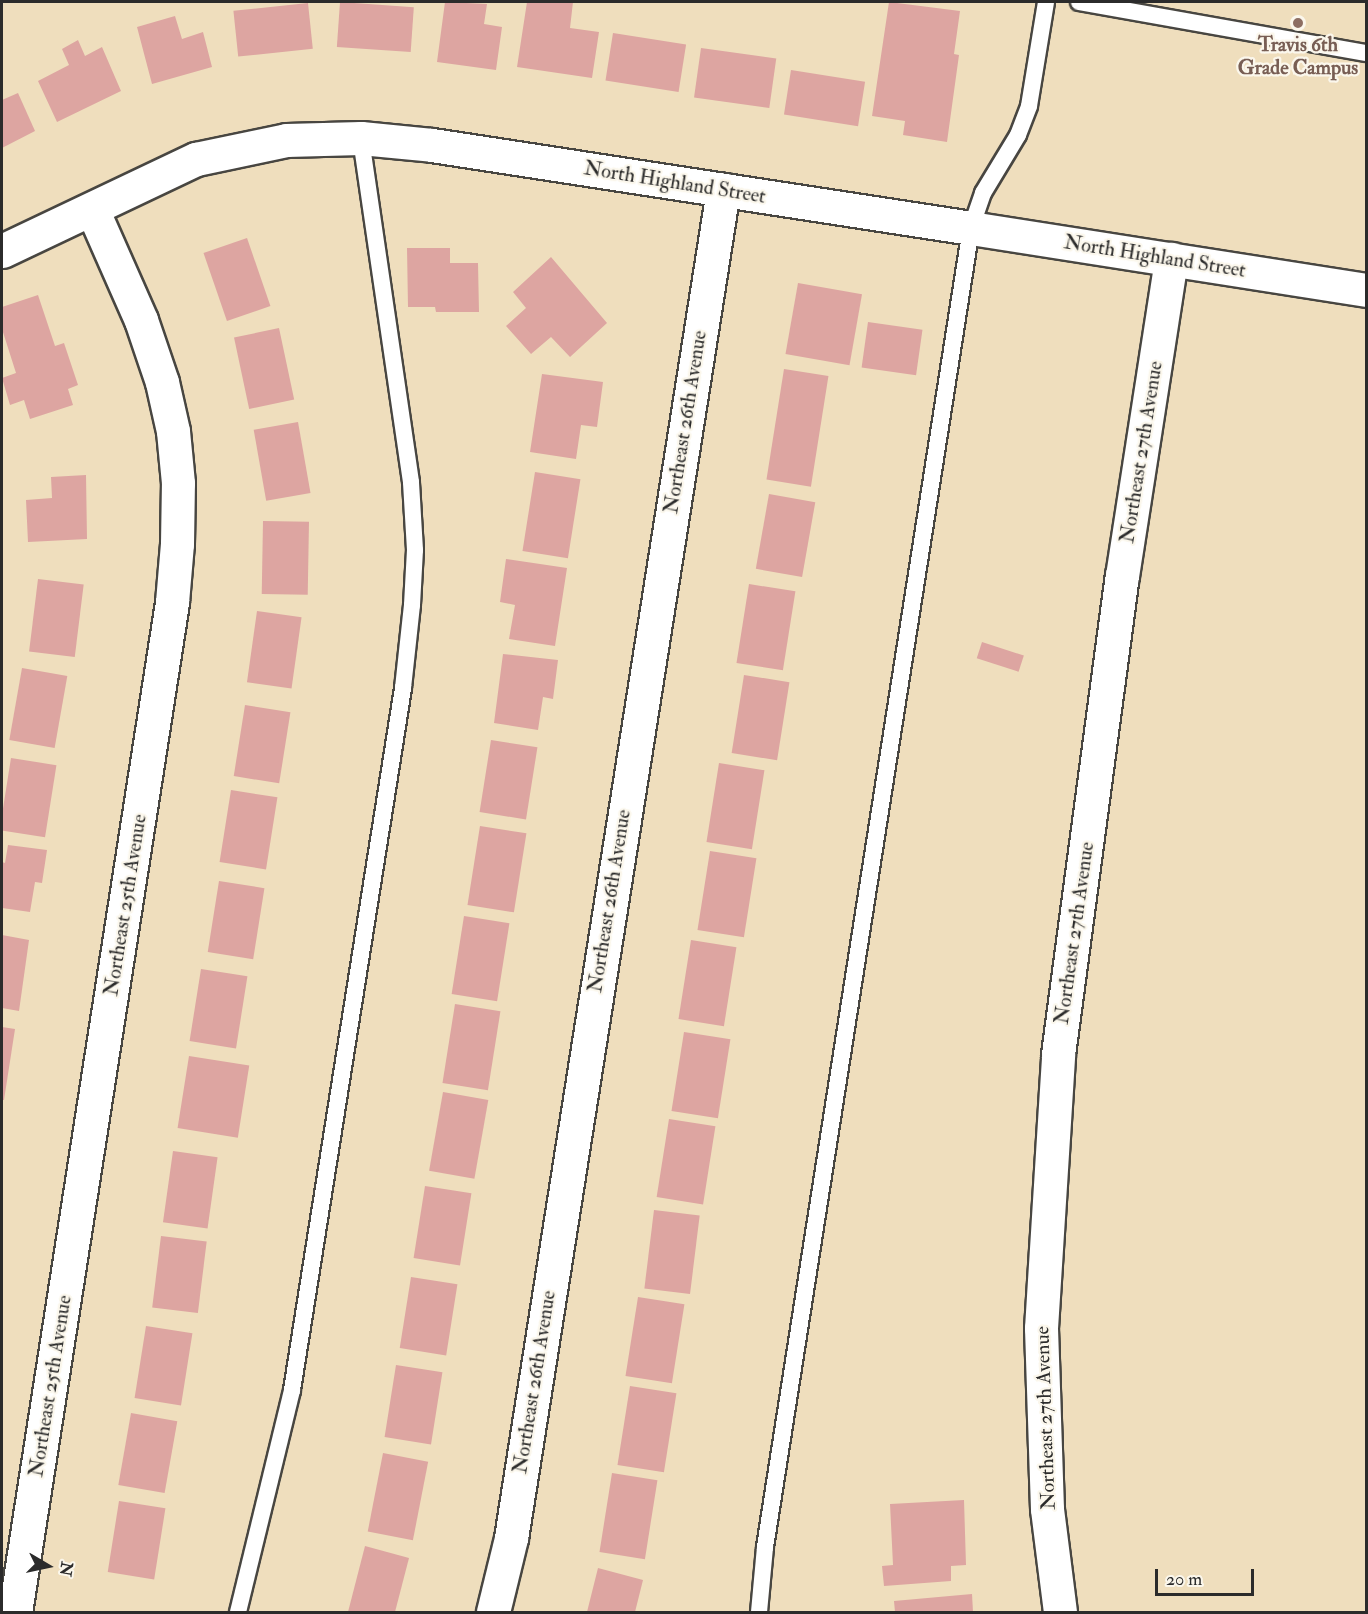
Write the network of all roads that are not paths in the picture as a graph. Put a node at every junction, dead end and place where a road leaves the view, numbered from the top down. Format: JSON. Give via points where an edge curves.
{"nodes":[{"id":1,"x":1046,"y":2,"type":"edge"},
{"id":2,"x":1078,"y":2,"type":"edge"},
{"id":3,"x":1366,"y":53,"type":"edge"},
{"id":4,"x":361,"y":138,"type":"junction"},
{"id":5,"x":723,"y":190,"type":"junction"},
{"id":6,"x":92,"y":209,"type":"junction"},
{"id":7,"x":970,"y":228,"type":"junction"},
{"id":8,"x":2,"y":250,"type":"edge"},
{"id":9,"x":1172,"y":259,"type":"junction"},
{"id":10,"x":1366,"y":290,"type":"edge"},
{"id":11,"x":15,"y":1612,"type":"edge"},
{"id":12,"x":238,"y":1612,"type":"edge"},
{"id":13,"x":493,"y":1612,"type":"edge"},
{"id":14,"x":759,"y":1612,"type":"edge"},
{"id":15,"x":1060,"y":1612,"type":"edge"}],
"edges":[{"from":1,"to":7,"type":"lane","via":[[1029,106],[1018,135],[983,193]]},
{"from":2,"to":3,"type":"lane"},
{"from":4,"to":5,"type":"street","name":"North Highland Street"},
{"from":4,"to":6,"type":"street","name":"North Highland Street","via":[[286,140],[196,159],[147,178]]},
{"from":4,"to":12,"type":"lane","via":[[411,482],[415,550],[412,605],[403,688],[292,1390]]},
{"from":5,"to":7,"type":"street","name":"North Highland Street"},
{"from":5,"to":13,"type":"street","name":"Northeast 26th Avenue","via":[[511,1538]]},
{"from":6,"to":8,"type":"street","name":"North Highland Street"},
{"from":6,"to":11,"type":"street","name":"Northeast 25th Avenue","via":[[141,320],[162,382],[173,431],[178,483],[177,544],[172,602]]},
{"from":7,"to":9,"type":"street","name":"North Highland Street"},
{"from":7,"to":14,"type":"lane","via":[[765,1547]]},
{"from":9,"to":10,"type":"street","name":"North Highland Street"},
{"from":9,"to":15,"type":"street","name":"Northeast 27th Avenue","via":[[1122,576],[1058,1053],[1041,1328],[1047,1509]]}]}
